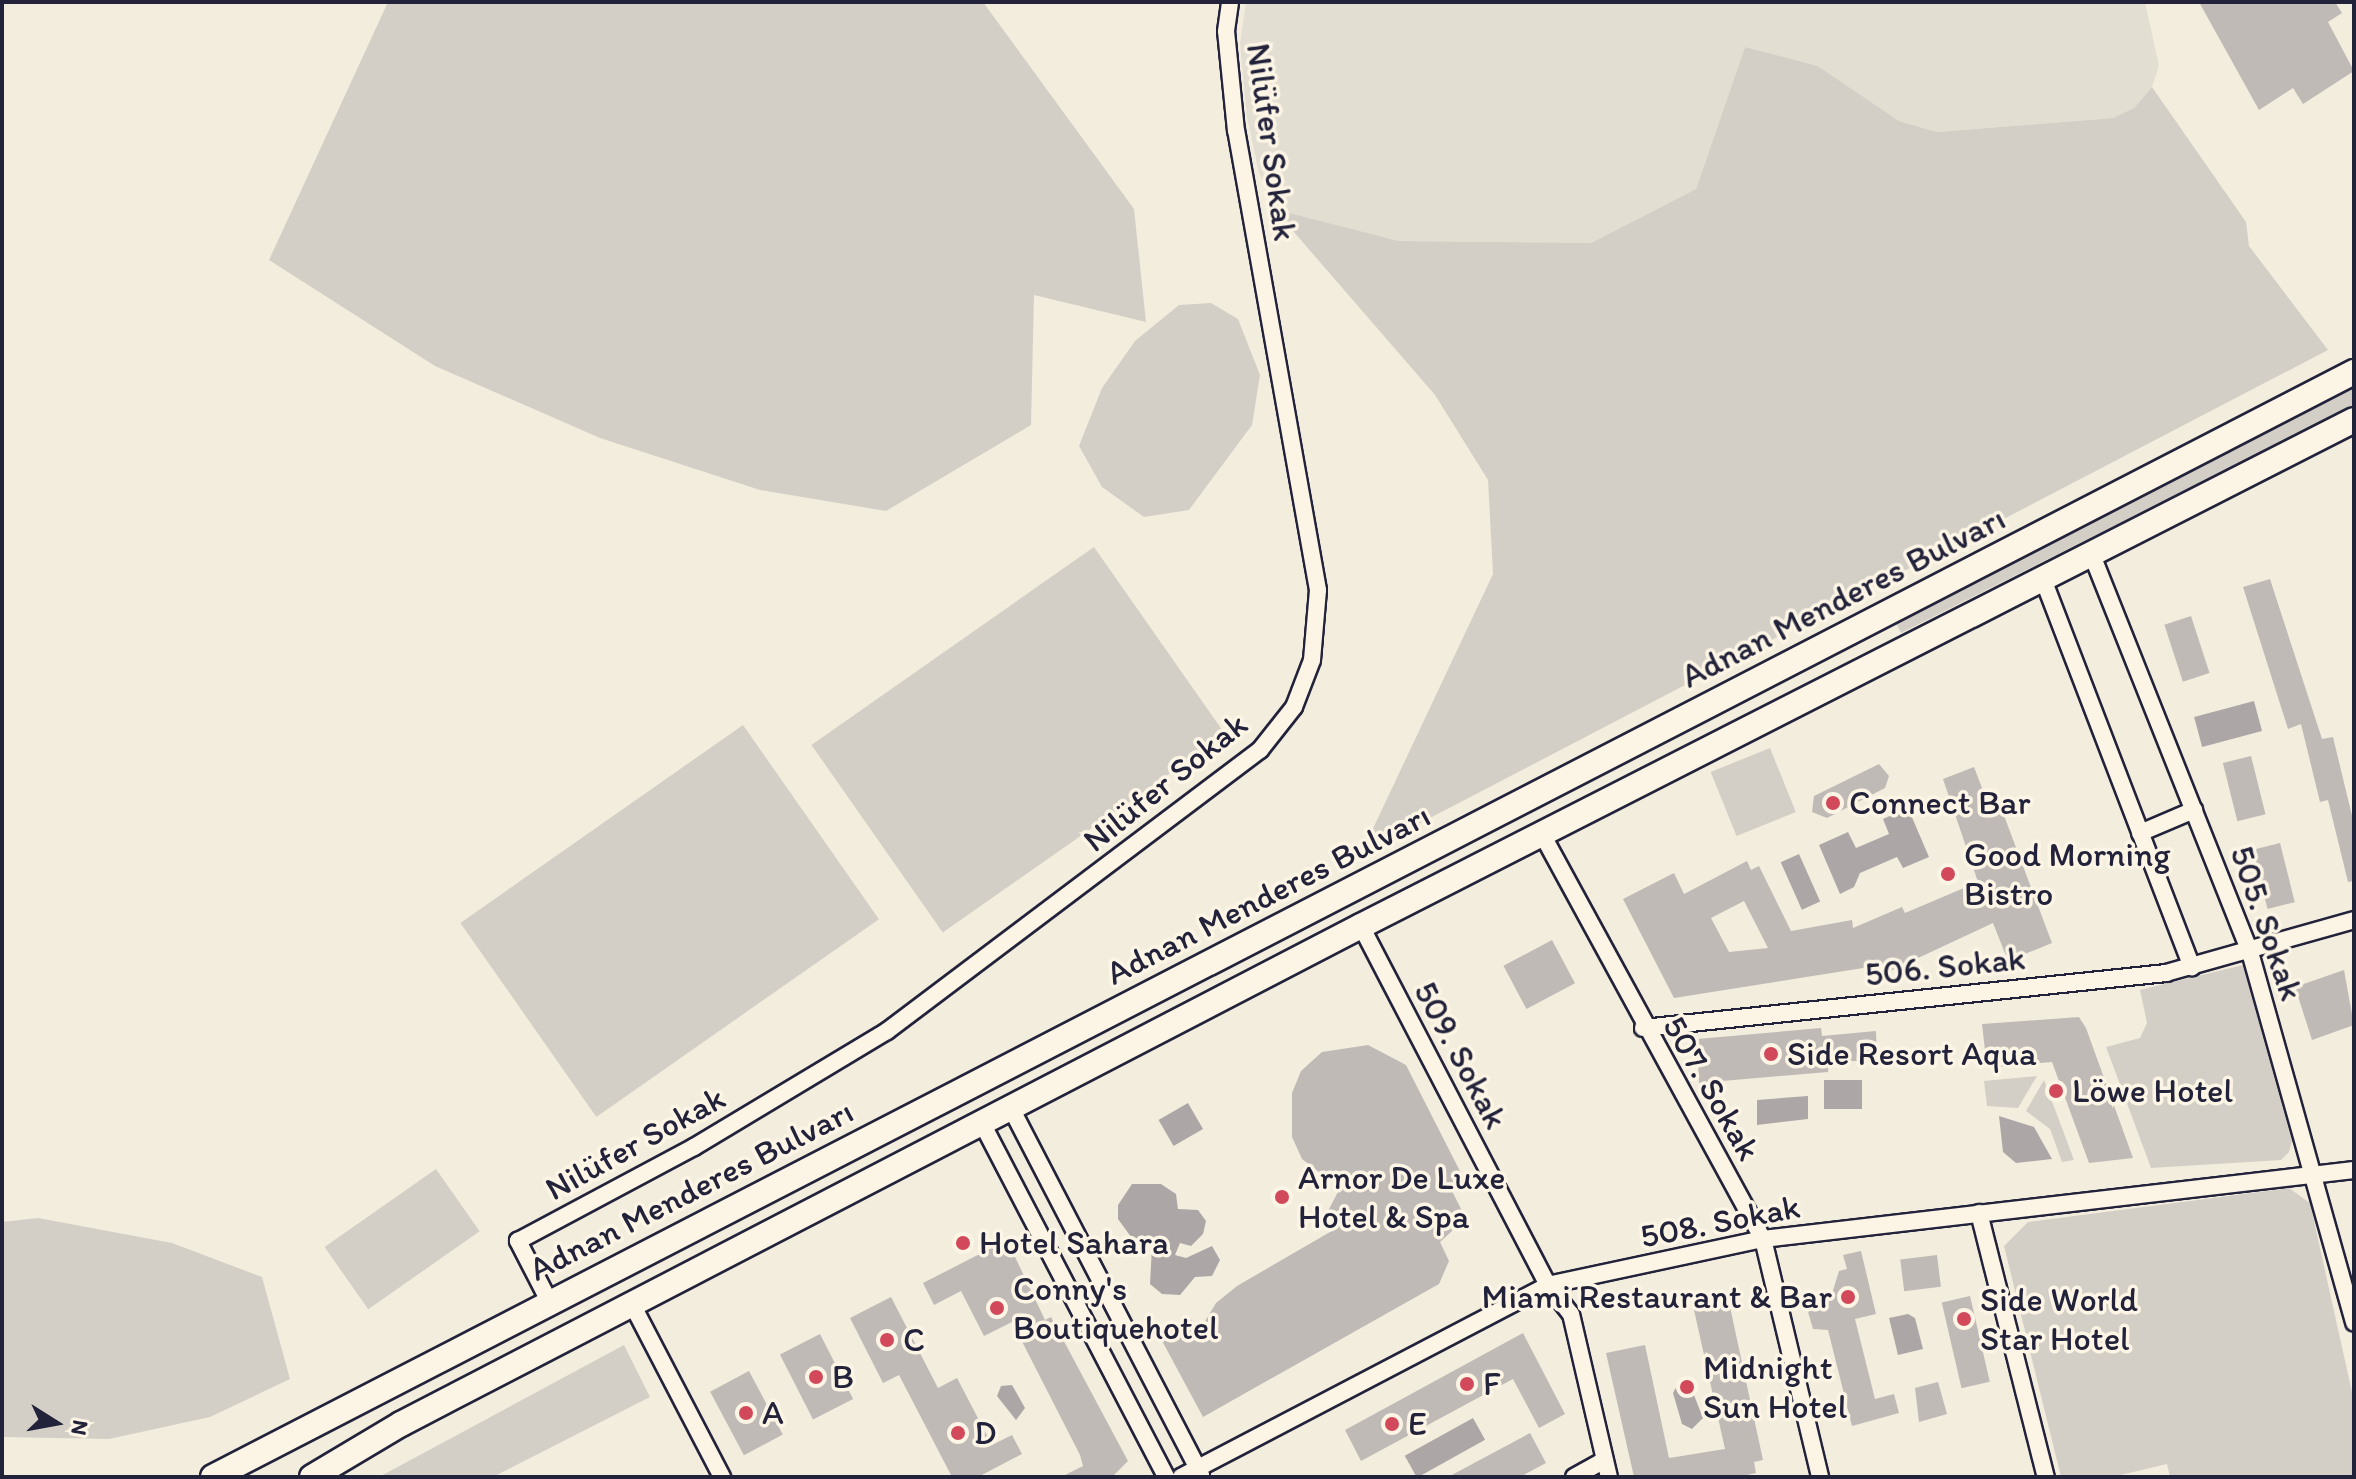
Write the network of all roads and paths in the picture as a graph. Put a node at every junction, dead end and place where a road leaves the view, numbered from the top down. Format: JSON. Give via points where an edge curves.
{"nodes":[{"id":1,"x":1230,"y":2,"type":"edge"},
{"id":2,"x":2354,"y":372,"type":"edge"},
{"id":3,"x":2354,"y":420,"type":"edge"},
{"id":4,"x":2092,"y":555,"type":"junction"},
{"id":5,"x":2043,"y":579,"type":"junction"},
{"id":6,"x":2194,"y":810,"type":"junction"},
{"id":7,"x":2140,"y":833,"type":"junction"},
{"id":8,"x":1542,"y":834,"type":"junction"},
{"id":9,"x":2354,"y":920,"type":"edge"},
{"id":10,"x":1361,"y":926,"type":"junction"},
{"id":11,"x":2250,"y":952,"type":"junction"},
{"id":12,"x":2192,"y":967,"type":"junction"},
{"id":13,"x":1643,"y":1028,"type":"junction"},
{"id":14,"x":1012,"y":1110,"type":"junction"},
{"id":15,"x":983,"y":1125,"type":"junction"},
{"id":16,"x":2354,"y":1170,"type":"edge"},
{"id":17,"x":2314,"y":1174,"type":"junction"},
{"id":18,"x":1979,"y":1213,"type":"junction"},
{"id":19,"x":1763,"y":1239,"type":"junction"},
{"id":20,"x":1548,"y":1285,"type":"junction"},
{"id":21,"x":549,"y":1301,"type":"junction"},
{"id":22,"x":633,"y":1306,"type":"junction"},
{"id":23,"x":2354,"y":1323,"type":"edge"},
{"id":24,"x":1605,"y":1460,"type":"junction"},
{"id":25,"x":1200,"y":1472,"type":"edge"},
{"id":26,"x":213,"y":1477,"type":"edge"},
{"id":27,"x":312,"y":1477,"type":"edge"},
{"id":28,"x":722,"y":1477,"type":"edge"},
{"id":29,"x":1166,"y":1477,"type":"edge"},
{"id":30,"x":1181,"y":1477,"type":"edge"},
{"id":31,"x":1574,"y":1477,"type":"edge"},
{"id":32,"x":1609,"y":1477,"type":"edge"},
{"id":33,"x":1820,"y":1477,"type":"edge"},
{"id":34,"x":2046,"y":1477,"type":"edge"}],
"edges":[{"from":1,"to":21,"type":"street","name":"Nilüfer Sokak","via":[[1226,31],[1236,131],[1318,590],[1312,660],[1294,707],[1260,750],[887,1031],[694,1147],[518,1241]]},
{"from":2,"to":21,"type":"main road","name":"Adnan Menderes Bulvarı"},
{"from":3,"to":4,"type":"main road","name":"Adnan Menderes Bulvarı"},
{"from":4,"to":5,"type":"main road","name":"Adnan Menderes Bulvarı"},
{"from":4,"to":6,"type":"street","name":"505. Sokak"},
{"from":5,"to":7,"type":"street"},
{"from":5,"to":8,"type":"main road","name":"Adnan Menderes Bulvarı"},
{"from":6,"to":7,"type":"street"},
{"from":6,"to":11,"type":"street","name":"505. Sokak"},
{"from":7,"to":12,"type":"street"},
{"from":8,"to":10,"type":"main road","name":"Adnan Menderes Bulvarı"},
{"from":8,"to":13,"type":"street","name":"507. Sokak"},
{"from":9,"to":11,"type":"street","name":"506. Sokak"},
{"from":10,"to":14,"type":"main road","name":"Adnan Menderes Bulvarı"},
{"from":10,"to":20,"type":"street","name":"509. Sokak"},
{"from":11,"to":12,"type":"street","name":"506. Sokak"},
{"from":11,"to":17,"type":"street","name":"505. Sokak"},
{"from":12,"to":13,"type":"street","name":"506. Sokak"},
{"from":13,"to":19,"type":"street","name":"507. Sokak"},
{"from":14,"to":15,"type":"main road","name":"Adnan Menderes Bulvarı"},
{"from":14,"to":25,"type":"street"},
{"from":15,"to":22,"type":"main road","name":"Adnan Menderes Bulvarı"},
{"from":15,"to":29,"type":"street"},
{"from":16,"to":17,"type":"street","name":"508. Sokak"},
{"from":17,"to":18,"type":"street","name":"508. Sokak"},
{"from":17,"to":23,"type":"street","name":"505. Sokak"},
{"from":18,"to":19,"type":"street","name":"508. Sokak"},
{"from":18,"to":34,"type":"street"},
{"from":19,"to":20,"type":"street","name":"508. Sokak"},
{"from":19,"to":33,"type":"street","name":"507. Sokak"},
{"from":20,"to":24,"type":"street","name":"509. Sokak","via":[[1571,1314]]},
{"from":20,"to":25,"type":"street","name":"508. Sokak"},
{"from":21,"to":26,"type":"main road","name":"Adnan Menderes Bulvarı"},
{"from":22,"to":27,"type":"main road","name":"Adnan Menderes Bulvarı","via":[[401,1424]]},
{"from":22,"to":28,"type":"street"},
{"from":24,"to":31,"type":"street"},
{"from":24,"to":32,"type":"street","name":"509. Sokak"},
{"from":25,"to":30,"type":"street","name":"508. Sokak"}]}
